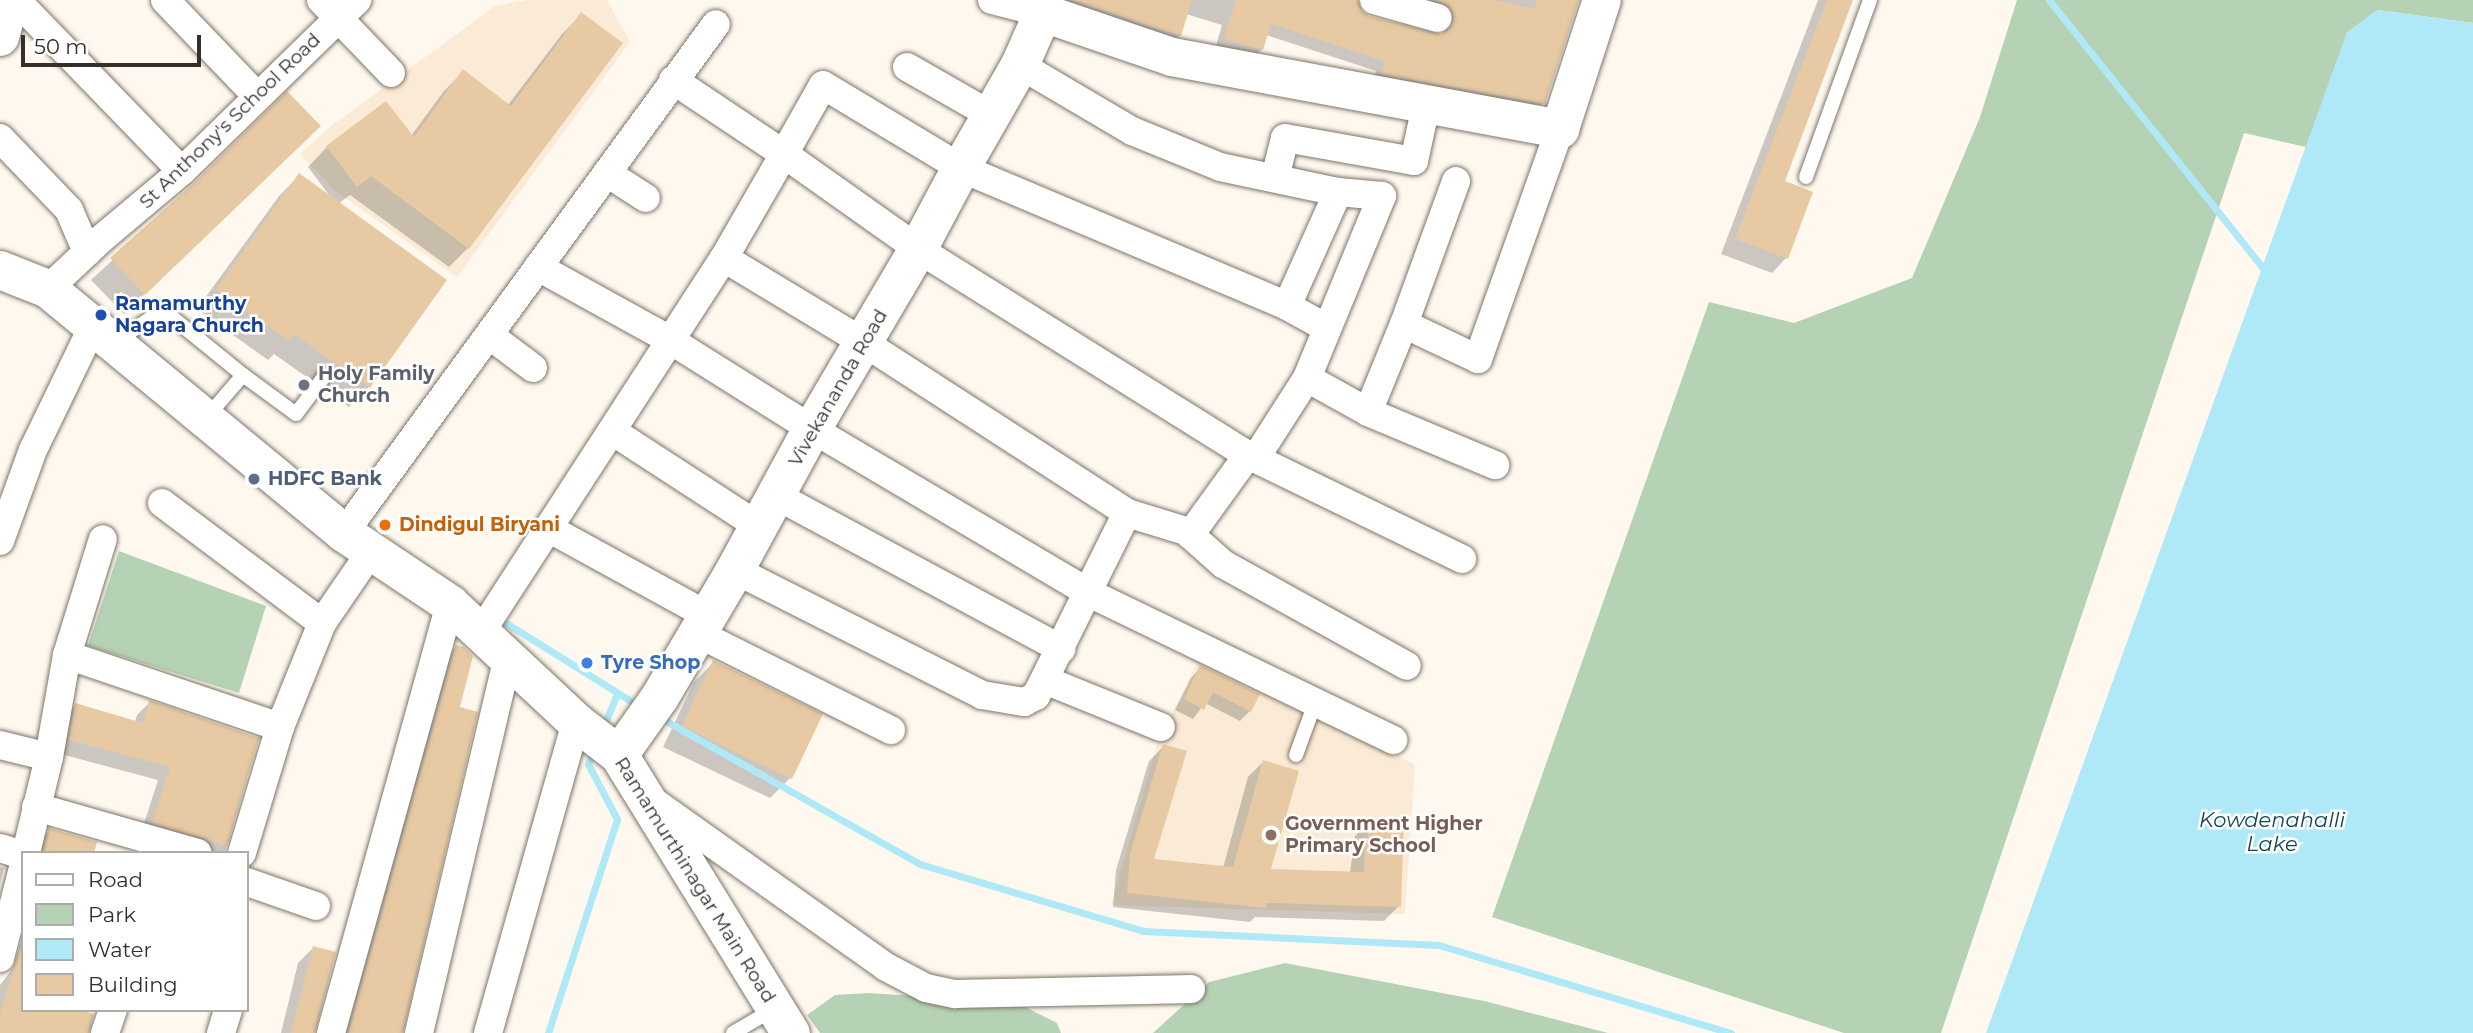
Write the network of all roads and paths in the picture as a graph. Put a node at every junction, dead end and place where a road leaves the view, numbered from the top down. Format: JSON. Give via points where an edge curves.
{"nodes":[{"id":1,"x":10,"y":0,"type":"edge"},
{"id":2,"x":16,"y":0,"type":"edge"},
{"id":3,"x":165,"y":0,"type":"edge"},
{"id":4,"x":992,"y":0,"type":"edge"},
{"id":5,"x":1374,"y":0,"type":"edge"},
{"id":6,"x":1602,"y":0,"type":"edge"},
{"id":7,"x":1870,"y":0,"type":"edge"},
{"id":8,"x":339,"y":6,"type":"edge"},
{"id":9,"x":1043,"y":13,"type":"junction"},
{"id":10,"x":1438,"y":18,"type":"dead end"},
{"id":11,"x":716,"y":24,"type":"dead end"},
{"id":12,"x":0,"y":37,"type":"edge"},
{"id":13,"x":1020,"y":65,"type":"junction"},
{"id":14,"x":907,"y":67,"type":"dead end"},
{"id":15,"x":391,"y":73,"type":"dead end"},
{"id":16,"x":673,"y":80,"type":"junction"},
{"id":17,"x":258,"y":97,"type":"junction"},
{"id":18,"x":1426,"y":106,"type":"junction"},
{"id":19,"x":991,"y":115,"type":"junction"},
{"id":20,"x":1560,"y":129,"type":"junction"},
{"id":21,"x":0,"y":138,"type":"edge"},
{"id":22,"x":784,"y":154,"type":"junction"},
{"id":23,"x":961,"y":168,"type":"junction"},
{"id":24,"x":182,"y":171,"type":"junction"},
{"id":25,"x":607,"y":173,"type":"junction"},
{"id":26,"x":1806,"y":177,"type":"dead end"},
{"id":27,"x":1275,"y":178,"type":"junction"},
{"id":28,"x":1455,"y":181,"type":"dead end"},
{"id":29,"x":1338,"y":192,"type":"junction"},
{"id":30,"x":646,"y":198,"type":"dead end"},
{"id":31,"x":919,"y":249,"type":"junction"},
{"id":32,"x":88,"y":251,"type":"junction"},
{"id":33,"x":724,"y":258,"type":"junction"},
{"id":34,"x":538,"y":267,"type":"junction"},
{"id":35,"x":0,"y":270,"type":"edge"},
{"id":36,"x":48,"y":289,"type":"junction"},
{"id":37,"x":1287,"y":306,"type":"junction"},
{"id":38,"x":1404,"y":324,"type":"junction"},
{"id":39,"x":1327,"y":328,"type":"junction"},
{"id":40,"x":103,"y":334,"type":"junction"},
{"id":41,"x":489,"y":335,"type":"junction"},
{"id":42,"x":670,"y":340,"type":"junction"},
{"id":43,"x":863,"y":342,"type":"junction"},
{"id":44,"x":533,"y":368,"type":"dead end"},
{"id":45,"x":243,"y":375,"type":"junction"},
{"id":46,"x":323,"y":378,"type":"dead end"},
{"id":47,"x":1307,"y":378,"type":"junction"},
{"id":48,"x":1368,"y":412,"type":"junction"},
{"id":49,"x":205,"y":419,"type":"junction"},
{"id":50,"x":812,"y":429,"type":"junction"},
{"id":51,"x":612,"y":431,"type":"junction"},
{"id":52,"x":1252,"y":457,"type":"junction"},
{"id":53,"x":1494,"y":465,"type":"dead end"},
{"id":54,"x":162,"y":503,"type":"dead end"},
{"id":55,"x":767,"y":511,"type":"junction"},
{"id":56,"x":1127,"y":513,"type":"junction"},
{"id":57,"x":548,"y":528,"type":"junction"},
{"id":58,"x":1190,"y":535,"type":"junction"},
{"id":59,"x":103,"y":539,"type":"dead end"},
{"id":60,"x":0,"y":541,"type":"edge"},
{"id":61,"x":358,"y":541,"type":"junction"},
{"id":62,"x":1462,"y":559,"type":"dead end"},
{"id":63,"x":735,"y":570,"type":"junction"},
{"id":64,"x":1089,"y":593,"type":"junction"},
{"id":65,"x":450,"y":604,"type":"junction"},
{"id":66,"x":322,"y":624,"type":"junction"},
{"id":67,"x":702,"y":624,"type":"junction"},
{"id":68,"x":495,"y":632,"type":"junction"},
{"id":69,"x":1061,"y":649,"type":"junction"},
{"id":70,"x":67,"y":655,"type":"junction"},
{"id":71,"x":1407,"y":666,"type":"dead end"},
{"id":72,"x":1045,"y":680,"type":"junction"},
{"id":73,"x":1315,"y":703,"type":"junction"},
{"id":74,"x":576,"y":722,"type":"junction"},
{"id":75,"x":280,"y":727,"type":"junction"},
{"id":76,"x":1161,"y":727,"type":"dead end"},
{"id":77,"x":891,"y":730,"type":"dead end"},
{"id":78,"x":1392,"y":740,"type":"dead end"},
{"id":79,"x":0,"y":746,"type":"edge"},
{"id":80,"x":619,"y":755,"type":"junction"},
{"id":81,"x":1296,"y":755,"type":"dead end"},
{"id":82,"x":49,"y":757,"type":"junction"},
{"id":83,"x":644,"y":795,"type":"junction"},
{"id":84,"x":36,"y":807,"type":"junction"},
{"id":85,"x":0,"y":848,"type":"edge"},
{"id":86,"x":25,"y":851,"type":"edge"},
{"id":87,"x":191,"y":851,"type":"edge"},
{"id":88,"x":243,"y":851,"type":"edge"},
{"id":89,"x":21,"y":853,"type":"edge"},
{"id":90,"x":21,"y":875,"type":"edge"},
{"id":91,"x":248,"y":883,"type":"edge"},
{"id":92,"x":316,"y":906,"type":"dead end"},
{"id":93,"x":0,"y":958,"type":"edge"},
{"id":94,"x":1191,"y":989,"type":"dead end"},
{"id":95,"x":112,"y":1012,"type":"edge"},
{"id":96,"x":227,"y":1012,"type":"edge"},
{"id":97,"x":783,"y":1021,"type":"edge"},
{"id":98,"x":106,"y":1033,"type":"edge"},
{"id":99,"x":221,"y":1033,"type":"edge"},
{"id":100,"x":331,"y":1033,"type":"edge"},
{"id":101,"x":419,"y":1033,"type":"edge"},
{"id":102,"x":488,"y":1033,"type":"edge"},
{"id":103,"x":733,"y":1033,"type":"edge"}],
"edges":[{"from":1,"to":12,"type":"street"},
{"from":2,"to":24,"type":"street"},
{"from":3,"to":17,"type":"street"},
{"from":4,"to":9,"type":"street"},
{"from":5,"to":10,"type":"street"},
{"from":6,"to":20,"type":"street"},
{"from":7,"to":26,"type":"lane"},
{"from":8,"to":15,"type":"street"},
{"from":8,"to":17,"type":"street","name":"St Anthony's School Road"},
{"from":9,"to":13,"type":"street","name":"Vivekananda Road"},
{"from":9,"to":18,"type":"street","via":[[1172,57]]},
{"from":11,"to":16,"type":"street"},
{"from":13,"to":19,"type":"street","name":"Vivekananda Road"},
{"from":13,"to":27,"type":"street","via":[[1132,131],[1220,167]]},
{"from":14,"to":19,"type":"street"},
{"from":16,"to":22,"type":"street"},
{"from":16,"to":25,"type":"street"},
{"from":17,"to":24,"type":"street","name":"St Anthony's School Road"},
{"from":18,"to":20,"type":"street"},
{"from":18,"to":27,"type":"street","via":[[1415,161],[1285,138]]},
{"from":19,"to":23,"type":"street","name":"Vivekananda Road"},
{"from":20,"to":38,"type":"street","via":[[1478,359]]},
{"from":21,"to":32,"type":"street","via":[[69,210]]},
{"from":22,"to":23,"type":"street","via":[[823,85]]},
{"from":22,"to":31,"type":"street"},
{"from":22,"to":33,"type":"street"},
{"from":23,"to":31,"type":"street","name":"Vivekananda Road"},
{"from":23,"to":37,"type":"street"},
{"from":24,"to":32,"type":"street","name":"St Anthony's School Road"},
{"from":25,"to":30,"type":"street"},
{"from":25,"to":34,"type":"street"},
{"from":27,"to":29,"type":"street"},
{"from":28,"to":38,"type":"street"},
{"from":29,"to":37,"type":"street"},
{"from":29,"to":39,"type":"street","via":[[1382,197]]},
{"from":31,"to":43,"type":"street","name":"Vivekananda Road"},
{"from":31,"to":52,"type":"street"},
{"from":32,"to":36,"type":"street","name":"St Anthony's School Road"},
{"from":33,"to":42,"type":"street"},
{"from":33,"to":43,"type":"street"},
{"from":34,"to":41,"type":"street"},
{"from":34,"to":42,"type":"street"},
{"from":35,"to":36,"type":"street","name":"Ramamurthinagar Main Road"},
{"from":36,"to":40,"type":"street","name":"Ramamurthinagar Main Road"},
{"from":37,"to":39,"type":"street"},
{"from":38,"to":48,"type":"street"},
{"from":39,"to":47,"type":"street"},
{"from":40,"to":45,"type":"lane","via":[[163,310]]},
{"from":40,"to":49,"type":"street","name":"Ramamurthinagar Main Road"},
{"from":40,"to":60,"type":"street","via":[[33,450]]},
{"from":41,"to":44,"type":"street"},
{"from":41,"to":61,"type":"street"},
{"from":42,"to":50,"type":"street"},
{"from":42,"to":51,"type":"street"},
{"from":43,"to":50,"type":"street","name":"Vivekananda Road"},
{"from":43,"to":56,"type":"street"},
{"from":45,"to":46,"type":"lane","via":[[296,414]]},
{"from":45,"to":49,"type":"lane"},
{"from":47,"to":48,"type":"street"},
{"from":47,"to":52,"type":"street"},
{"from":48,"to":53,"type":"street"},
{"from":49,"to":61,"type":"street","name":"Ramamurthinagar Main Road"},
{"from":50,"to":55,"type":"street","name":"Vivekananda Road"},
{"from":50,"to":64,"type":"street"},
{"from":51,"to":55,"type":"street"},
{"from":51,"to":57,"type":"street"},
{"from":52,"to":58,"type":"street"},
{"from":52,"to":62,"type":"street"},
{"from":54,"to":66,"type":"street"},
{"from":55,"to":63,"type":"street","name":"Vivekananda Road"},
{"from":55,"to":69,"type":"street"},
{"from":56,"to":58,"type":"street"},
{"from":56,"to":64,"type":"street"},
{"from":57,"to":67,"type":"street"},
{"from":57,"to":68,"type":"street"},
{"from":58,"to":71,"type":"street","via":[[1223,564]]},
{"from":59,"to":70,"type":"street"},
{"from":61,"to":65,"type":"street","name":"Ramamurthinagar Main Road"},
{"from":61,"to":66,"type":"street"},
{"from":63,"to":67,"type":"street","name":"Vivekananda Road"},
{"from":63,"to":72,"type":"street","via":[[982,695],[1024,702],[1036,696]]},
{"from":64,"to":69,"type":"street"},
{"from":64,"to":73,"type":"street"},
{"from":65,"to":68,"type":"street","name":"Ramamurthinagar Main Road"},
{"from":65,"to":100,"type":"street"},
{"from":66,"to":75,"type":"street"},
{"from":67,"to":77,"type":"street"},
{"from":67,"to":80,"type":"street","name":"Vivekananda Road","via":[[660,697]]},
{"from":68,"to":74,"type":"street","name":"Ramamurthinagar Main Road"},
{"from":68,"to":101,"type":"street"},
{"from":69,"to":72,"type":"street"},
{"from":70,"to":75,"type":"street"},
{"from":70,"to":82,"type":"street"},
{"from":72,"to":76,"type":"street"},
{"from":73,"to":78,"type":"street"},
{"from":73,"to":81,"type":"lane"},
{"from":74,"to":80,"type":"street","name":"Ramamurthinagar Main Road"},
{"from":74,"to":102,"type":"street"},
{"from":75,"to":88,"type":"street"},
{"from":79,"to":82,"type":"street"},
{"from":80,"to":83,"type":"street","name":"Ramamurthinagar Main Road"},
{"from":82,"to":84,"type":"street"},
{"from":83,"to":94,"type":"street","via":[[886,967],[926,988],[955,994]]},
{"from":83,"to":97,"type":"street","name":"Ramamurthinagar Main Road"},
{"from":84,"to":86,"type":"street"},
{"from":84,"to":87,"type":"street"},
{"from":85,"to":89,"type":"street"},
{"from":90,"to":93,"type":"street"},
{"from":91,"to":92,"type":"street"},
{"from":95,"to":98,"type":"street"},
{"from":96,"to":99,"type":"street"},
{"from":97,"to":103,"type":"lane"}]}
